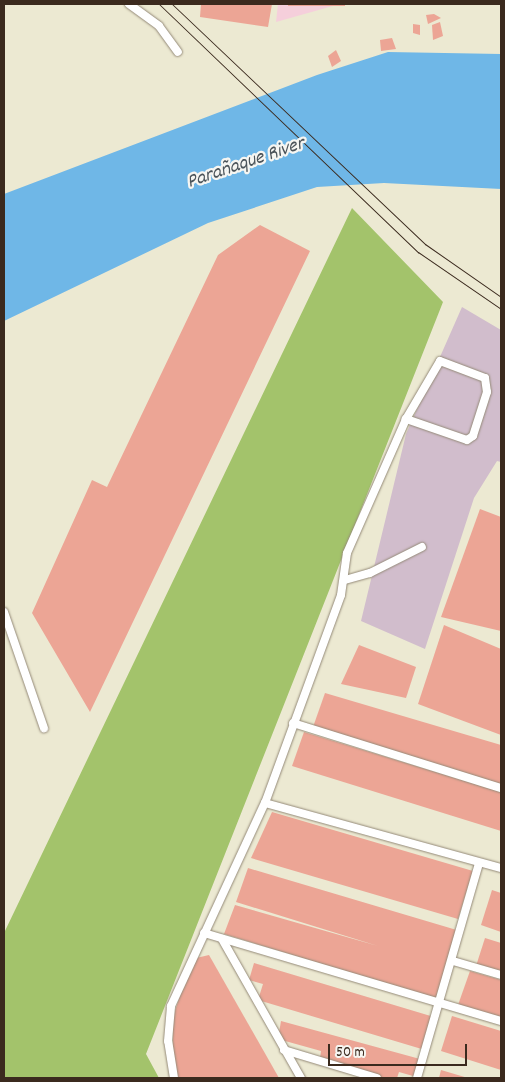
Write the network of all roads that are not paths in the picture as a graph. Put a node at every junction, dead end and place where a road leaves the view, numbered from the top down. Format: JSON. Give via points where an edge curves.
{"nodes":[{"id":1,"x":129,"y":4,"type":"edge"},
{"id":2,"x":178,"y":52,"type":"dead end"},
{"id":3,"x":406,"y":419,"type":"junction"},
{"id":4,"x":422,"y":547,"type":"dead end"},
{"id":5,"x":345,"y":580,"type":"junction"},
{"id":6,"x":4,"y":612,"type":"edge"},
{"id":7,"x":293,"y":723,"type":"junction"},
{"id":8,"x":44,"y":728,"type":"dead end"},
{"id":9,"x":501,"y":788,"type":"edge"},
{"id":10,"x":265,"y":803,"type":"junction"},
{"id":11,"x":479,"y":863,"type":"junction"},
{"id":12,"x":501,"y":868,"type":"edge"},
{"id":13,"x":204,"y":933,"type":"junction"},
{"id":14,"x":222,"y":940,"type":"junction"},
{"id":15,"x":453,"y":961,"type":"junction"},
{"id":16,"x":501,"y":975,"type":"edge"},
{"id":17,"x":441,"y":1004,"type":"junction"},
{"id":18,"x":501,"y":1021,"type":"edge"},
{"id":19,"x":284,"y":1050,"type":"junction"},
{"id":20,"x":174,"y":1078,"type":"edge"},
{"id":21,"x":301,"y":1078,"type":"edge"},
{"id":22,"x":377,"y":1078,"type":"edge"},
{"id":23,"x":417,"y":1078,"type":"edge"}],
"edges":[{"from":1,"to":2,"type":"lane","via":[[159,26]]},
{"from":3,"to":3,"type":"lane","via":[[468,440],[473,436],[487,392],[486,378],[440,361]]},
{"from":3,"to":5,"type":"lane","via":[[347,553]]},
{"from":4,"to":5,"type":"lane","via":[[370,574]]},
{"from":5,"to":7,"type":"lane"},
{"from":6,"to":8,"type":"lane"},
{"from":7,"to":9,"type":"lane"},
{"from":7,"to":10,"type":"lane"},
{"from":10,"to":11,"type":"lane"},
{"from":10,"to":13,"type":"lane"},
{"from":11,"to":12,"type":"lane"},
{"from":11,"to":15,"type":"lane"},
{"from":13,"to":14,"type":"lane"},
{"from":13,"to":20,"type":"lane","via":[[170,1006],[168,1041]]},
{"from":14,"to":17,"type":"lane"},
{"from":14,"to":19,"type":"lane"},
{"from":15,"to":16,"type":"lane"},
{"from":15,"to":17,"type":"lane"},
{"from":17,"to":18,"type":"lane"},
{"from":17,"to":23,"type":"lane"},
{"from":19,"to":21,"type":"lane"},
{"from":19,"to":22,"type":"lane"}]}
